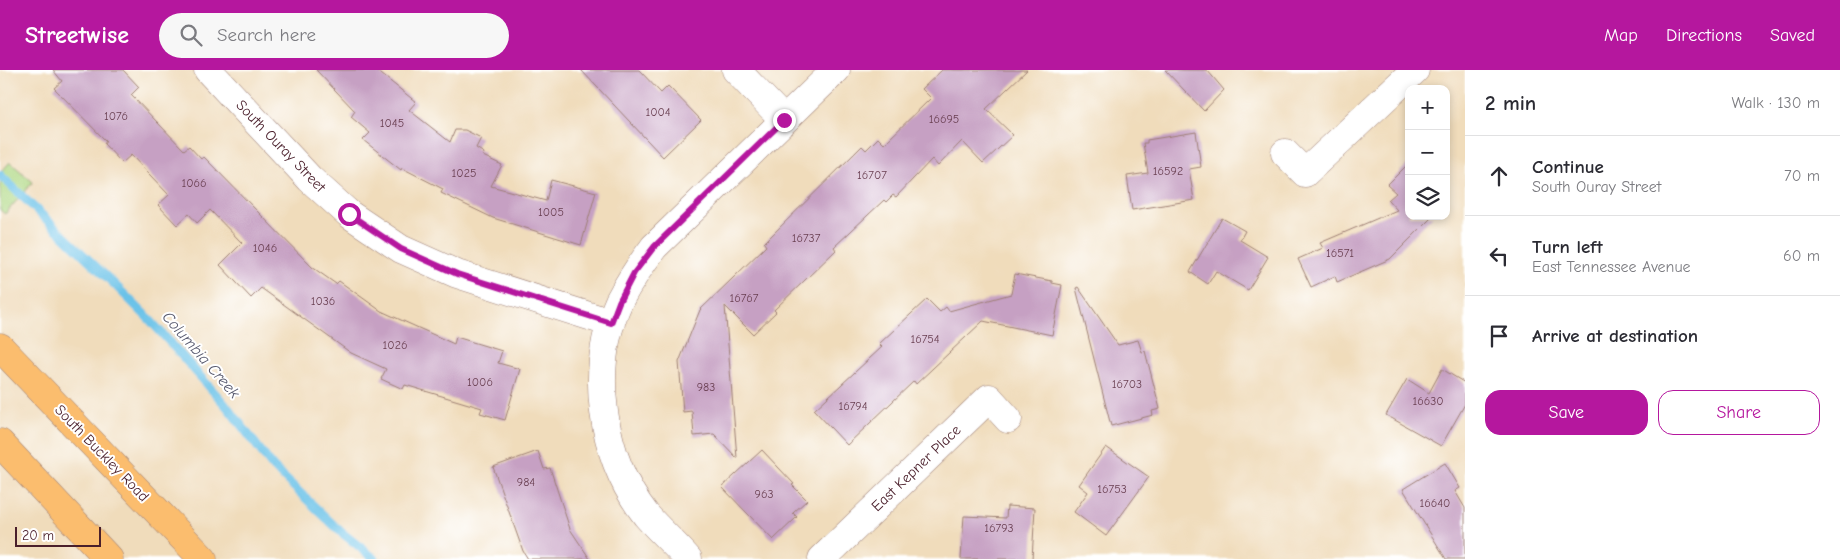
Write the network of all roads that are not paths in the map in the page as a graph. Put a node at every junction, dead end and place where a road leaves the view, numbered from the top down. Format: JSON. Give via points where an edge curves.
{"nodes":[{"id":1,"x":208,"y":70,"type":"edge"},
{"id":2,"x":736,"y":70,"type":"edge"},
{"id":3,"x":836,"y":70,"type":"edge"},
{"id":4,"x":1415,"y":70,"type":"edge"},
{"id":5,"x":784,"y":120,"type":"junction"},
{"id":6,"x":1285,"y":153,"type":"dead end"},
{"id":7,"x":611,"y":323,"type":"junction"},
{"id":8,"x":0,"y":347,"type":"edge"},
{"id":9,"x":1008,"y":419,"type":"dead end"},
{"id":10,"x":0,"y":443,"type":"edge"},
{"id":11,"x":109,"y":559,"type":"edge"},
{"id":12,"x":203,"y":559,"type":"edge"},
{"id":13,"x":688,"y":559,"type":"edge"},
{"id":14,"x":822,"y":559,"type":"edge"}],
"edges":[{"from":1,"to":7,"type":"street","name":"South Ouray Street","via":[[310,179],[349,214],[401,249],[457,274]]},
{"from":2,"to":5,"type":"street"},
{"from":3,"to":5,"type":"street"},
{"from":4,"to":6,"type":"street","via":[[1305,173]]},
{"from":5,"to":7,"type":"street","via":[[654,247],[634,273]]},
{"from":7,"to":13,"type":"street","via":[[602,382],[606,426],[615,458],[628,488],[647,515]]},
{"from":8,"to":12,"type":"main road","name":"South Buckley Road"},
{"from":9,"to":14,"type":"street","name":"East Kepner Place","via":[[989,398]]},
{"from":10,"to":11,"type":"main road"}]}
